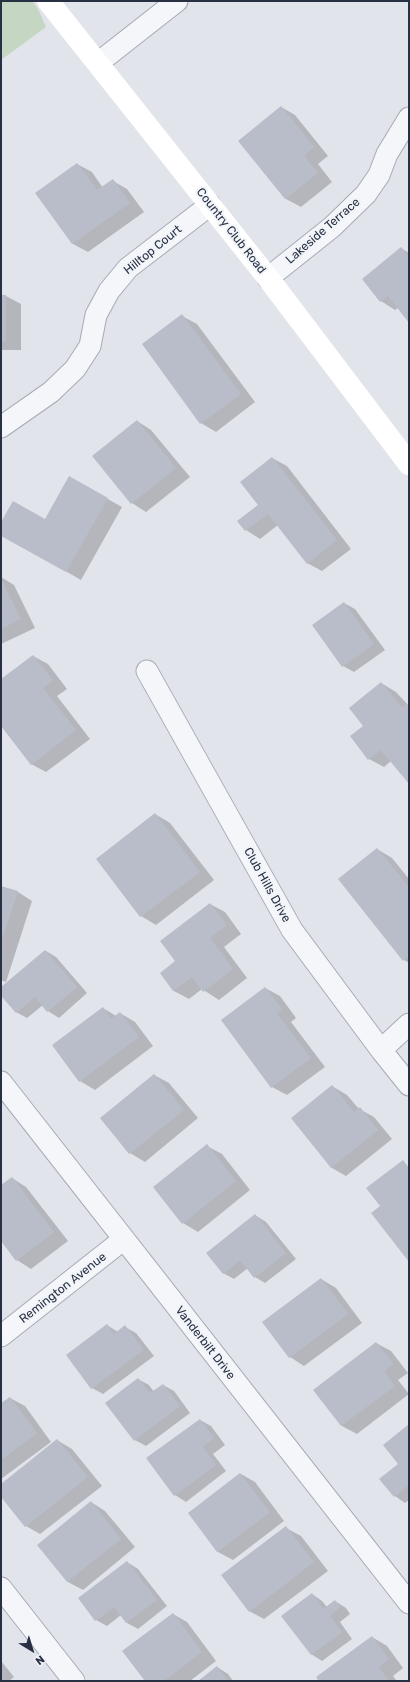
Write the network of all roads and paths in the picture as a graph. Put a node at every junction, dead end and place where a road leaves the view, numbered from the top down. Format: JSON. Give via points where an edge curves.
{"nodes":[{"id":1,"x":48,"y":1,"type":"edge"},
{"id":2,"x":176,"y":1,"type":"edge"},
{"id":3,"x":98,"y":63,"type":"junction"},
{"id":4,"x":409,"y":118,"type":"edge"},
{"id":5,"x":210,"y":205,"type":"junction"},
{"id":6,"x":268,"y":278,"type":"junction"},
{"id":7,"x":1,"y":427,"type":"edge"},
{"id":8,"x":409,"y":464,"type":"edge"},
{"id":9,"x":147,"y":671,"type":"dead end"},
{"id":10,"x":409,"y":1024,"type":"edge"},
{"id":11,"x":381,"y":1050,"type":"junction"},
{"id":12,"x":1,"y":1082,"type":"edge"},
{"id":13,"x":409,"y":1085,"type":"edge"},
{"id":14,"x":124,"y":1239,"type":"junction"},
{"id":15,"x":1,"y":1336,"type":"edge"},
{"id":16,"x":1,"y":1588,"type":"edge"},
{"id":17,"x":409,"y":1603,"type":"edge"},
{"id":18,"x":74,"y":1681,"type":"edge"}],
"edges":[{"from":1,"to":3,"type":"street","name":"Country Club Road"},
{"from":2,"to":3,"type":"street"},
{"from":3,"to":5,"type":"street","name":"Country Club Road"},
{"from":4,"to":6,"type":"street","name":"Lakeside Terrace","via":[[366,194],[332,227]]},
{"from":5,"to":6,"type":"street","name":"Country Club Road"},
{"from":5,"to":7,"type":"street","name":"Hilltop Court","via":[[128,268],[109,291],[96,316],[90,346],[75,369],[51,392]]},
{"from":6,"to":8,"type":"street","name":"Country Club Road"},
{"from":9,"to":11,"type":"street","name":"Club Hills Drive","via":[[292,930]]},
{"from":10,"to":11,"type":"street"},
{"from":11,"to":13,"type":"street","name":"Club Hills Drive"},
{"from":12,"to":14,"type":"street","name":"Vanderbilt Drive"},
{"from":14,"to":15,"type":"street","name":"Remington Avenue"},
{"from":14,"to":17,"type":"street","name":"Vanderbilt Drive"},
{"from":16,"to":18,"type":"street"}]}
